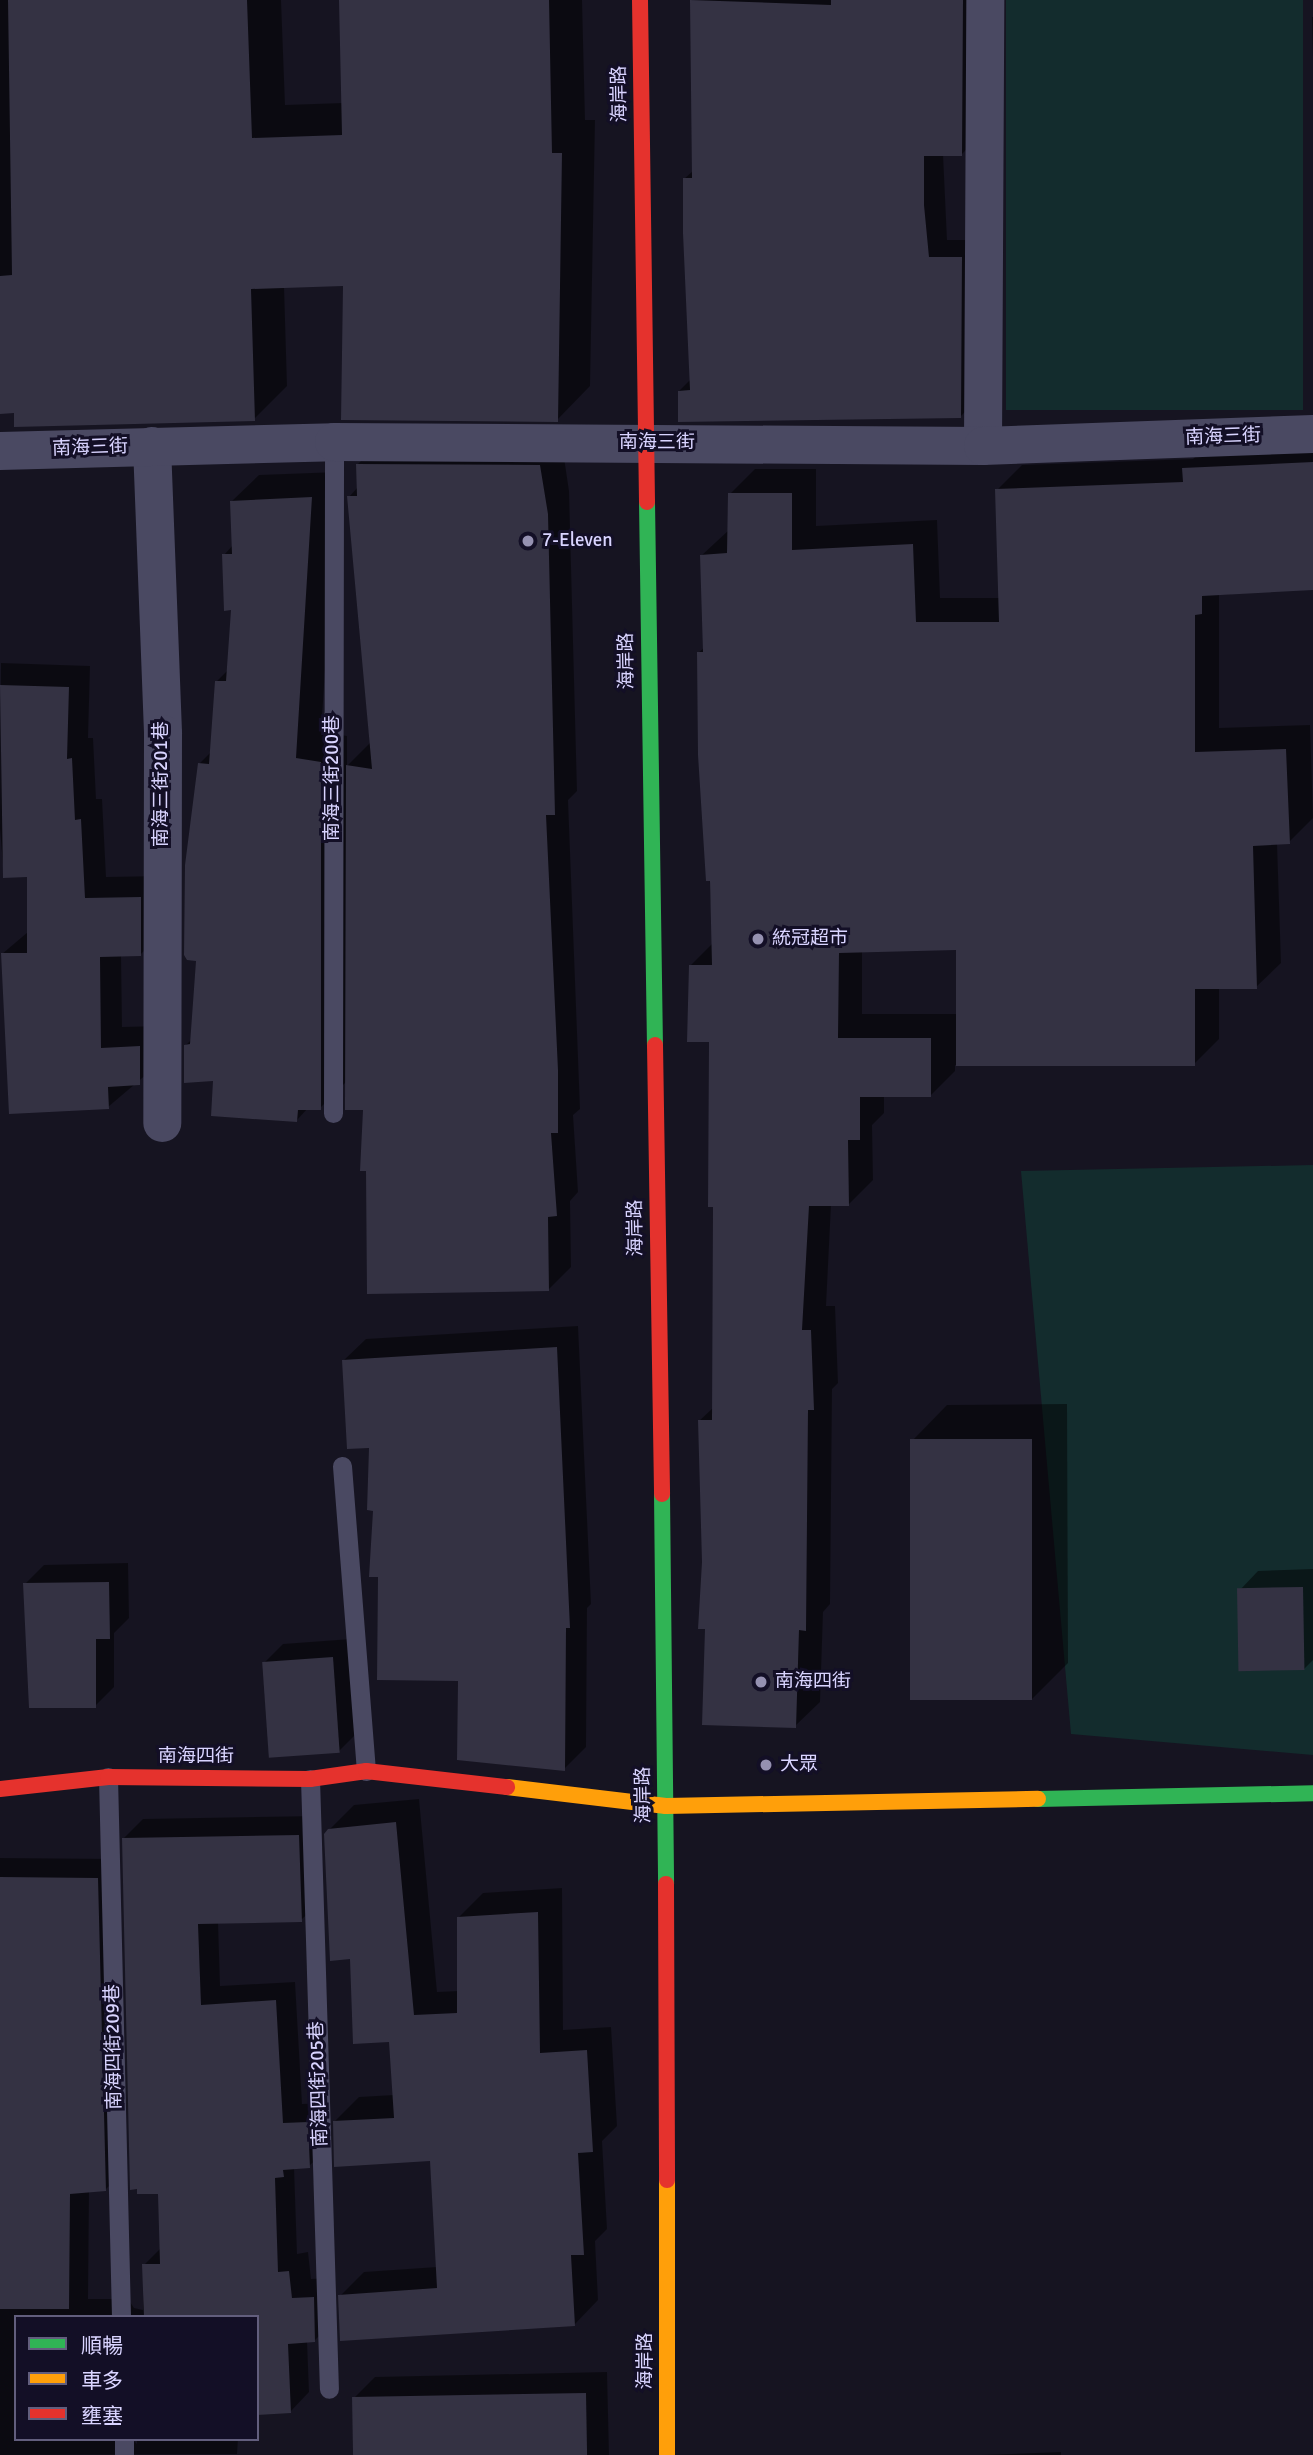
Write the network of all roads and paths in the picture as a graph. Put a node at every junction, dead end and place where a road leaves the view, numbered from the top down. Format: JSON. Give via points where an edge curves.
{"nodes":[{"id":1,"x":640,"y":0,"type":"edge"},
{"id":2,"x":985,"y":0,"type":"edge"},
{"id":3,"x":1313,"y":434,"type":"edge"},
{"id":4,"x":334,"y":442,"type":"junction"},
{"id":5,"x":645,"y":443,"type":"junction"},
{"id":6,"x":152,"y":446,"type":"junction"},
{"id":7,"x":983,"y":446,"type":"junction"},
{"id":8,"x":0,"y":451,"type":"edge"},
{"id":9,"x":333,"y":1113,"type":"dead end"},
{"id":10,"x":162,"y":1123,"type":"dead end"},
{"id":11,"x":342,"y":1466,"type":"dead end"},
{"id":12,"x":366,"y":1771,"type":"junction"},
{"id":13,"x":108,"y":1777,"type":"junction"},
{"id":14,"x":310,"y":1779,"type":"junction"},
{"id":15,"x":0,"y":1789,"type":"edge"},
{"id":16,"x":1313,"y":1793,"type":"edge"},
{"id":17,"x":666,"y":1806,"type":"junction"},
{"id":18,"x":121,"y":2315,"type":"edge"},
{"id":19,"x":329,"y":2389,"type":"dead end"},
{"id":20,"x":667,"y":2455,"type":"edge"}],
"edges":[{"from":1,"to":5,"type":"main road","name":"海岸路"},
{"from":2,"to":7,"type":"street"},
{"from":3,"to":7,"type":"street","name":"南海三街"},
{"from":4,"to":5,"type":"street","name":"南海三街"},
{"from":4,"to":6,"type":"street","name":"南海三街"},
{"from":4,"to":9,"type":"lane","name":"南海三街200巷"},
{"from":5,"to":7,"type":"street","name":"南海三街"},
{"from":5,"to":17,"type":"main road","name":"海岸路"},
{"from":6,"to":8,"type":"street","name":"南海三街"},
{"from":6,"to":10,"type":"street","name":"南海三街201巷","via":[[163,734]]},
{"from":11,"to":12,"type":"lane"},
{"from":12,"to":14,"type":"main road","name":"南海四街"},
{"from":12,"to":17,"type":"main road","name":"南海四街"},
{"from":13,"to":14,"type":"main road","name":"南海四街"},
{"from":13,"to":15,"type":"main road","name":"南海四街"},
{"from":13,"to":18,"type":"lane","name":"南海四街209巷"},
{"from":14,"to":19,"type":"lane","name":"南海四街205巷"},
{"from":16,"to":17,"type":"main road","name":"南海四街"},
{"from":17,"to":20,"type":"main road","name":"海岸路"}]}
